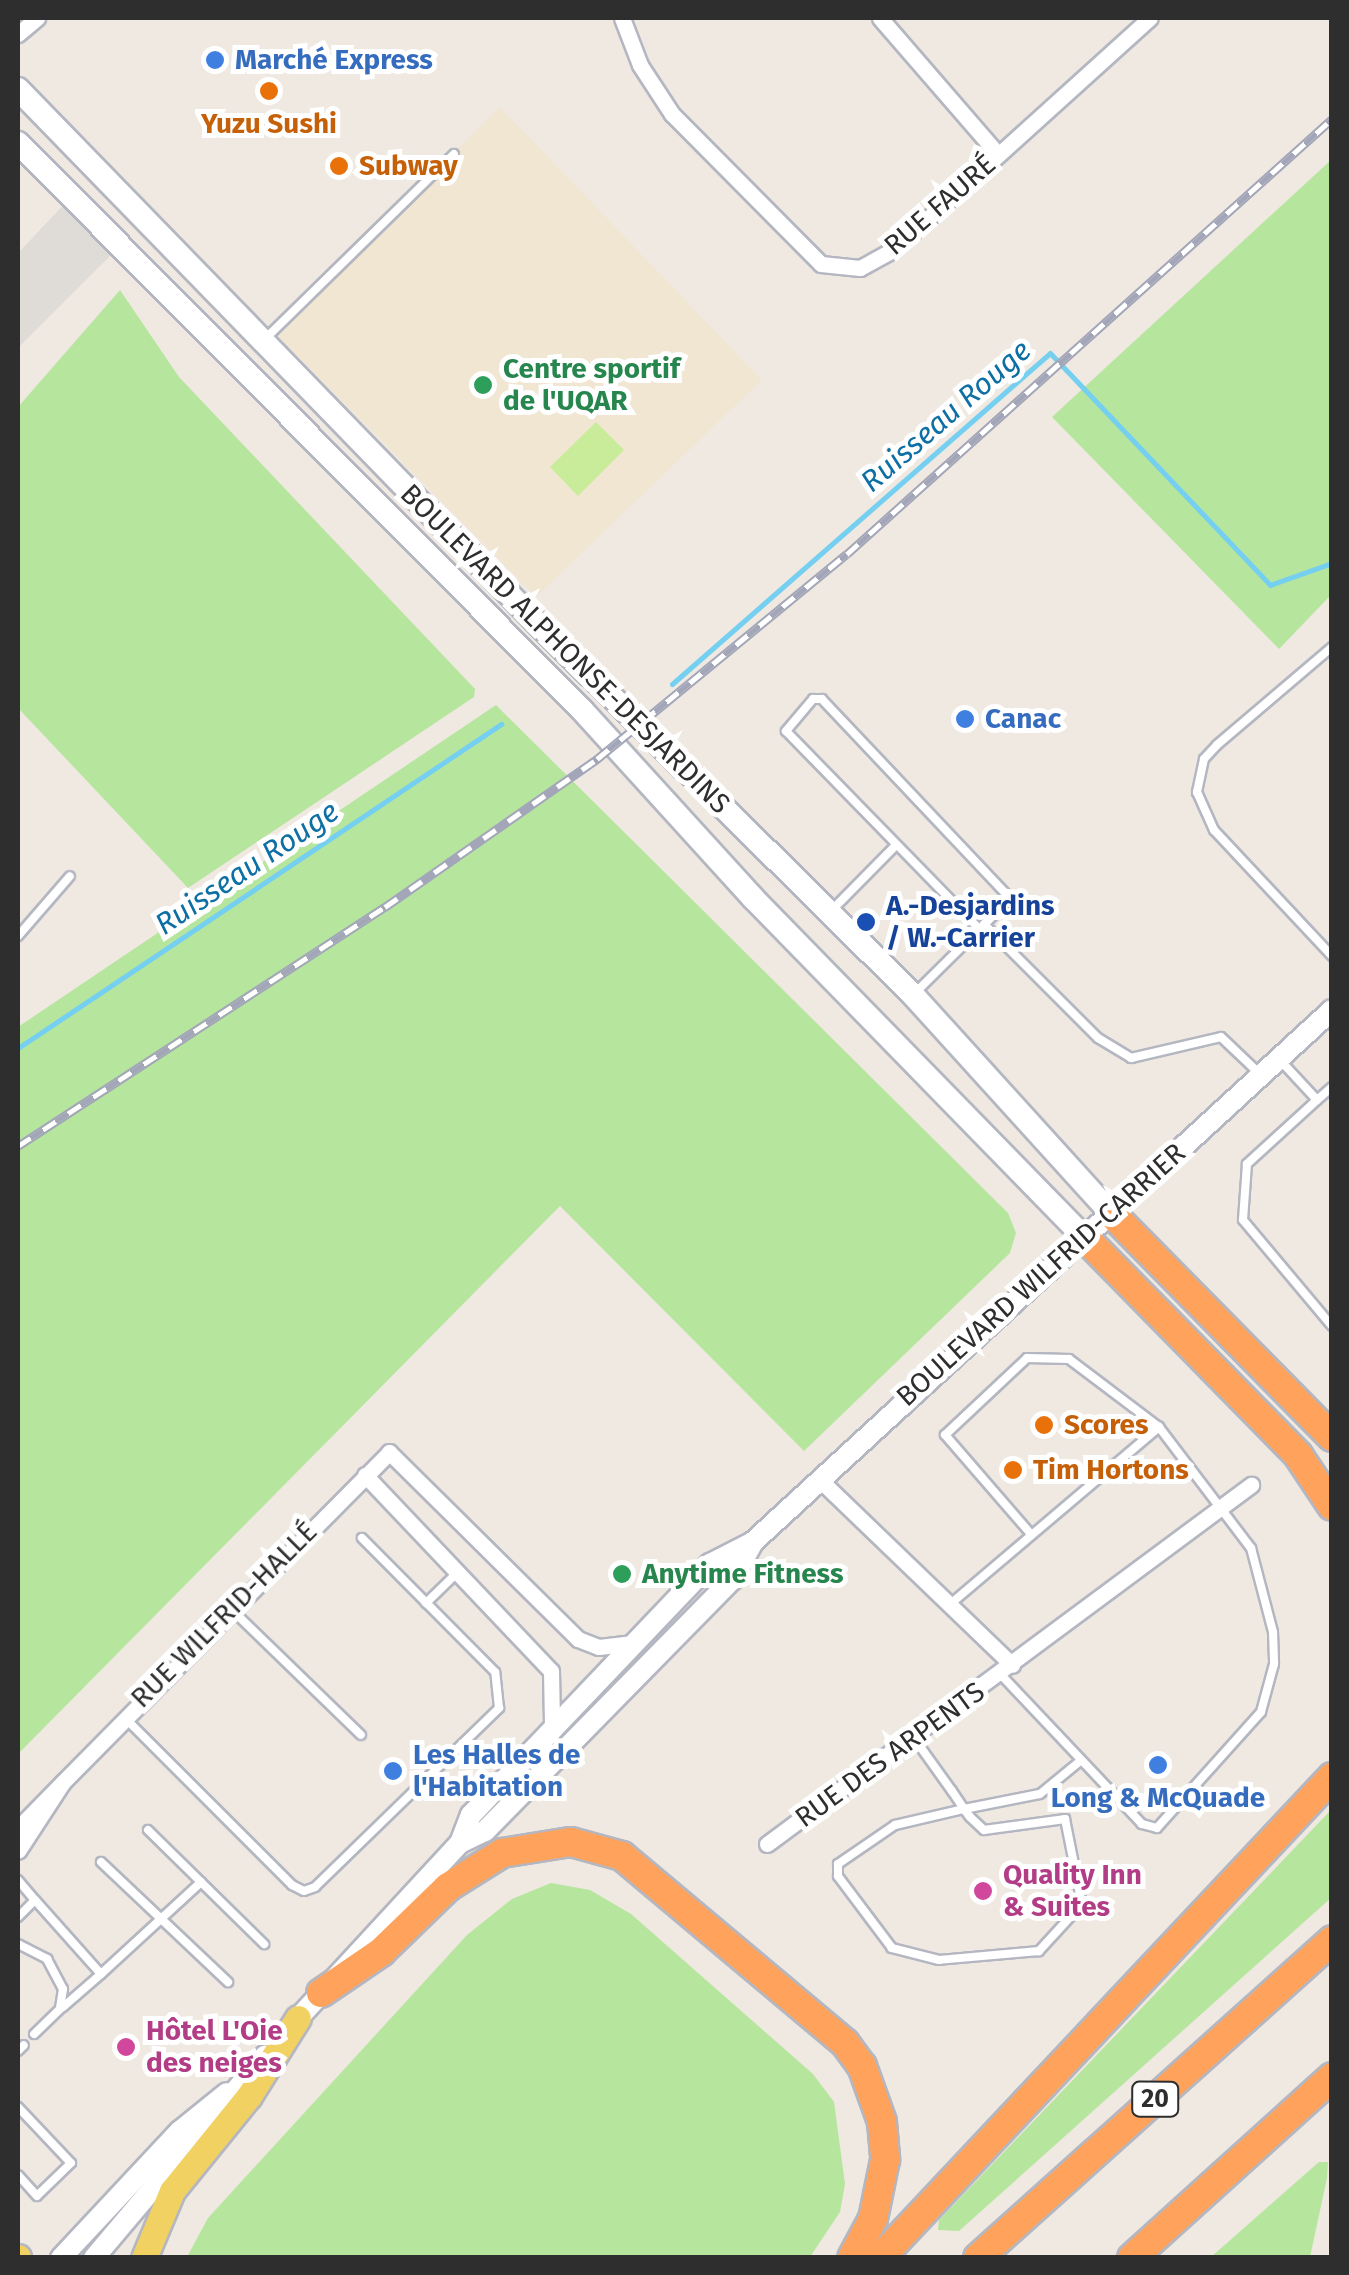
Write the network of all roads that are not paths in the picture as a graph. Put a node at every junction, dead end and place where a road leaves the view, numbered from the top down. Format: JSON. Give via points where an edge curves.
{"nodes":[{"id":1,"x":37,"y":18,"type":"edge"},
{"id":2,"x":622,"y":18,"type":"edge"},
{"id":3,"x":880,"y":18,"type":"edge"},
{"id":4,"x":1150,"y":18,"type":"edge"},
{"id":5,"x":18,"y":34,"type":"edge"},
{"id":6,"x":18,"y":88,"type":"edge"},
{"id":7,"x":18,"y":143,"type":"edge"},
{"id":8,"x":454,"y":154,"type":"dead end"},
{"id":9,"x":998,"y":154,"type":"junction"},
{"id":10,"x":262,"y":341,"type":"junction"},
{"id":11,"x":1332,"y":646,"type":"edge"},
{"id":12,"x":896,"y":845,"type":"junction"},
{"id":13,"x":70,"y":876,"type":"dead end"},
{"id":14,"x":829,"y":913,"type":"junction"},
{"id":15,"x":982,"y":926,"type":"junction"},
{"id":16,"x":18,"y":936,"type":"edge"},
{"id":17,"x":1332,"y":956,"type":"edge"},
{"id":18,"x":913,"y":995,"type":"junction"},
{"id":19,"x":1332,"y":1010,"type":"edge"},
{"id":20,"x":1279,"y":1059,"type":"junction"},
{"id":21,"x":1262,"y":1075,"type":"junction"},
{"id":22,"x":1332,"y":1087,"type":"edge"},
{"id":23,"x":1317,"y":1100,"type":"junction"},
{"id":24,"x":1110,"y":1212,"type":"junction"},
{"id":25,"x":1083,"y":1236,"type":"junction"},
{"id":26,"x":1332,"y":1326,"type":"edge"},
{"id":27,"x":1159,"y":1427,"type":"junction"},
{"id":28,"x":1332,"y":1436,"type":"edge"},
{"id":29,"x":364,"y":1474,"type":"junction"},
{"id":30,"x":819,"y":1479,"type":"junction"},
{"id":31,"x":1251,"y":1485,"type":"dead end"},
{"id":32,"x":1332,"y":1506,"type":"edge"},
{"id":33,"x":1222,"y":1507,"type":"junction"},
{"id":34,"x":1030,"y":1532,"type":"junction"},
{"id":35,"x":362,"y":1538,"type":"dead end"},
{"id":36,"x":753,"y":1542,"type":"junction"},
{"id":37,"x":459,"y":1571,"type":"junction"},
{"id":38,"x":426,"y":1603,"type":"junction"},
{"id":39,"x":948,"y":1606,"type":"junction"},
{"id":40,"x":230,"y":1607,"type":"junction"},
{"id":41,"x":631,"y":1643,"type":"junction"},
{"id":42,"x":1006,"y":1670,"type":"junction"},
{"id":43,"x":122,"y":1716,"type":"junction"},
{"id":44,"x":552,"y":1724,"type":"junction"},
{"id":45,"x":361,"y":1736,"type":"dead end"},
{"id":46,"x":914,"y":1738,"type":"junction"},
{"id":47,"x":1078,"y":1762,"type":"junction"},
{"id":48,"x":1332,"y":1776,"type":"edge"},
{"id":49,"x":62,"y":1782,"type":"junction"},
{"id":50,"x":964,"y":1809,"type":"junction"},
{"id":51,"x":18,"y":1828,"type":"edge"},
{"id":52,"x":148,"y":1830,"type":"dead end"},
{"id":53,"x":460,"y":1843,"type":"junction"},
{"id":54,"x":767,"y":1844,"type":"dead end"},
{"id":55,"x":18,"y":1851,"type":"edge"},
{"id":56,"x":101,"y":1862,"type":"dead end"},
{"id":57,"x":18,"y":1880,"type":"edge"},
{"id":58,"x":201,"y":1882,"type":"junction"},
{"id":59,"x":35,"y":1900,"type":"junction"},
{"id":60,"x":18,"y":1917,"type":"edge"},
{"id":61,"x":160,"y":1919,"type":"junction"},
{"id":62,"x":1332,"y":1940,"type":"edge"},
{"id":63,"x":18,"y":1944,"type":"edge"},
{"id":64,"x":264,"y":1944,"type":"dead end"},
{"id":65,"x":101,"y":1974,"type":"junction"},
{"id":66,"x":228,"y":1982,"type":"dead end"},
{"id":67,"x":321,"y":1993,"type":"junction"},
{"id":68,"x":60,"y":2009,"type":"junction"},
{"id":69,"x":298,"y":2018,"type":"junction"},
{"id":70,"x":34,"y":2034,"type":"dead end"},
{"id":71,"x":1332,"y":2077,"type":"edge"},
{"id":72,"x":241,"y":2082,"type":"junction"},
{"id":73,"x":18,"y":2107,"type":"edge"},
{"id":74,"x":18,"y":2176,"type":"edge"},
{"id":75,"x":61,"y":2258,"type":"edge"},
{"id":76,"x":94,"y":2258,"type":"edge"},
{"id":77,"x":144,"y":2258,"type":"edge"},
{"id":78,"x":852,"y":2258,"type":"edge"},
{"id":79,"x":880,"y":2258,"type":"edge"},
{"id":80,"x":978,"y":2258,"type":"edge"},
{"id":81,"x":1132,"y":2258,"type":"edge"}],
"edges":[{"from":1,"to":5,"type":"street"},
{"from":2,"to":9,"type":"street","name":"RUE FAURÉ","via":[[640,65],[672,114],[821,264],[860,268],[893,250]]},
{"from":3,"to":9,"type":"street"},
{"from":4,"to":9,"type":"street","name":"RUE FAURÉ"},
{"from":6,"to":10,"type":"main road","name":"BOULEVARD ALPHONSE-DESJARDINS"},
{"from":7,"to":25,"type":"main road","name":"BOULEVARD ALPHONSE-DESJARDINS","via":[[582,710],[753,898]]},
{"from":8,"to":10,"type":"lane"},
{"from":10,"to":14,"type":"main road","name":"BOULEVARD ALPHONSE-DESJARDINS"},
{"from":11,"to":17,"type":"lane","via":[[1217,744],[1204,759],[1197,792],[1214,830]]},
{"from":12,"to":14,"type":"lane"},
{"from":12,"to":15,"type":"lane"},
{"from":12,"to":15,"type":"lane","via":[[786,731],[813,699],[822,699],[1004,886],[1006,903]]},
{"from":13,"to":16,"type":"lane"},
{"from":14,"to":18,"type":"main road","name":"BOULEVARD ALPHONSE-DESJARDINS"},
{"from":15,"to":18,"type":"lane"},
{"from":15,"to":21,"type":"lane","via":[[1122,1053],[1141,1060],[1221,1037]]},
{"from":18,"to":24,"type":"main road","name":"BOULEVARD ALPHONSE-DESJARDINS"},
{"from":19,"to":20,"type":"street","name":"BOULEVARD WILFRID-CARRIER"},
{"from":20,"to":21,"type":"street","name":"BOULEVARD WILFRID-CARRIER"},
{"from":20,"to":23,"type":"lane"},
{"from":21,"to":24,"type":"street","name":"BOULEVARD WILFRID-CARRIER"},
{"from":22,"to":23,"type":"lane"},
{"from":23,"to":26,"type":"lane","via":[[1247,1164],[1244,1220]]},
{"from":24,"to":25,"type":"street","name":"BOULEVARD WILFRID-CARRIER"},
{"from":24,"to":28,"type":"highway"},
{"from":25,"to":30,"type":"street","name":"BOULEVARD WILFRID-CARRIER"},
{"from":25,"to":32,"type":"highway","via":[[1298,1455]]},
{"from":27,"to":33,"type":"lane"},
{"from":27,"to":34,"type":"lane"},
{"from":27,"to":34,"type":"lane","via":[[1069,1359],[1027,1358],[946,1435]]},
{"from":29,"to":37,"type":"street"},
{"from":29,"to":40,"type":"street","name":"RUE WILFRID-HALLÉ"},
{"from":29,"to":41,"type":"street","name":"RUE WILFRID-HALLÉ","via":[[389,1452],[578,1639],[599,1647]]},
{"from":30,"to":36,"type":"street","name":"BOULEVARD WILFRID-CARRIER"},
{"from":30,"to":39,"type":"street","name":"RUE DES ARPENTS"},
{"from":31,"to":33,"type":"street","name":"RUE DES ARPENTS"},
{"from":33,"to":42,"type":"street","name":"RUE DES ARPENTS"},
{"from":33,"to":47,"type":"lane","via":[[1251,1548],[1268,1598],[1274,1664],[1261,1712],[1157,1828],[1142,1824]]},
{"from":34,"to":39,"type":"lane"},
{"from":35,"to":38,"type":"lane"},
{"from":36,"to":41,"type":"street","name":"BOULEVARD WILFRID-CARRIER","via":[[710,1564]]},
{"from":36,"to":53,"type":"street","name":"BOULEVARD WILFRID-CARRIER","via":[[732,1580],[485,1831]]},
{"from":37,"to":38,"type":"lane"},
{"from":37,"to":44,"type":"street","via":[[551,1671]]},
{"from":38,"to":43,"type":"lane","via":[[495,1672],[500,1708],[304,1892]]},
{"from":39,"to":42,"type":"street","name":"RUE DES ARPENTS"},
{"from":40,"to":43,"type":"street","name":"RUE WILFRID-HALLÉ"},
{"from":40,"to":45,"type":"lane"},
{"from":41,"to":44,"type":"street","name":"BOULEVARD WILFRID-CARRIER"},
{"from":42,"to":46,"type":"street","name":"RUE DES ARPENTS"},
{"from":42,"to":47,"type":"lane"},
{"from":43,"to":49,"type":"street","name":"RUE WILFRID-HALLÉ"},
{"from":44,"to":53,"type":"street","name":"BOULEVARD WILFRID-CARRIER","via":[[471,1814]]},
{"from":46,"to":50,"type":"lane"},
{"from":46,"to":54,"type":"street","name":"RUE DES ARPENTS"},
{"from":47,"to":50,"type":"lane","via":[[1040,1794]]},
{"from":48,"to":79,"type":"highway"},
{"from":49,"to":51,"type":"street","name":"RUE WILFRID-HALLÉ"},
{"from":49,"to":55,"type":"street","name":"RUE WILFRID-HALLÉ"},
{"from":50,"to":50,"type":"lane","via":[[990,1831],[1060,1818],[1067,1824],[1082,1904],[1048,1947],[939,1960],[906,1954],[884,1940],[838,1876],[842,1858],[884,1830]]},
{"from":52,"to":58,"type":"lane"},
{"from":53,"to":67,"type":"street","name":"BOULEVARD WILFRID-CARRIER"},
{"from":56,"to":61,"type":"lane"},
{"from":57,"to":59,"type":"lane"},
{"from":58,"to":61,"type":"lane"},
{"from":58,"to":64,"type":"lane"},
{"from":59,"to":60,"type":"lane"},
{"from":59,"to":65,"type":"lane"},
{"from":61,"to":65,"type":"lane"},
{"from":61,"to":66,"type":"lane"},
{"from":62,"to":80,"type":"highway","number":"20"},
{"from":63,"to":68,"type":"lane","via":[[32,1947],[58,1972]]},
{"from":65,"to":68,"type":"lane"},
{"from":67,"to":69,"type":"street","name":"BOULEVARD WILFRID-CARRIER"},
{"from":67,"to":78,"type":"highway","via":[[380,1952],[448,1887],[502,1853],[571,1842],[622,1856],[845,2043],[862,2066],[882,2122],[885,2160],[873,2218]]},
{"from":68,"to":70,"type":"lane"},
{"from":69,"to":72,"type":"street","name":"BOULEVARD WILFRID-CARRIER"},
{"from":69,"to":77,"type":"main road","via":[[270,2068],[172,2191]]},
{"from":71,"to":81,"type":"highway"},
{"from":72,"to":75,"type":"street","name":"BOULEVARD WILFRID-CARRIER","via":[[180,2131]]},
{"from":72,"to":76,"type":"street","name":"BOULEVARD WILFRID-CARRIER"},
{"from":73,"to":74,"type":"lane","via":[[72,2163],[37,2196]]}]}
